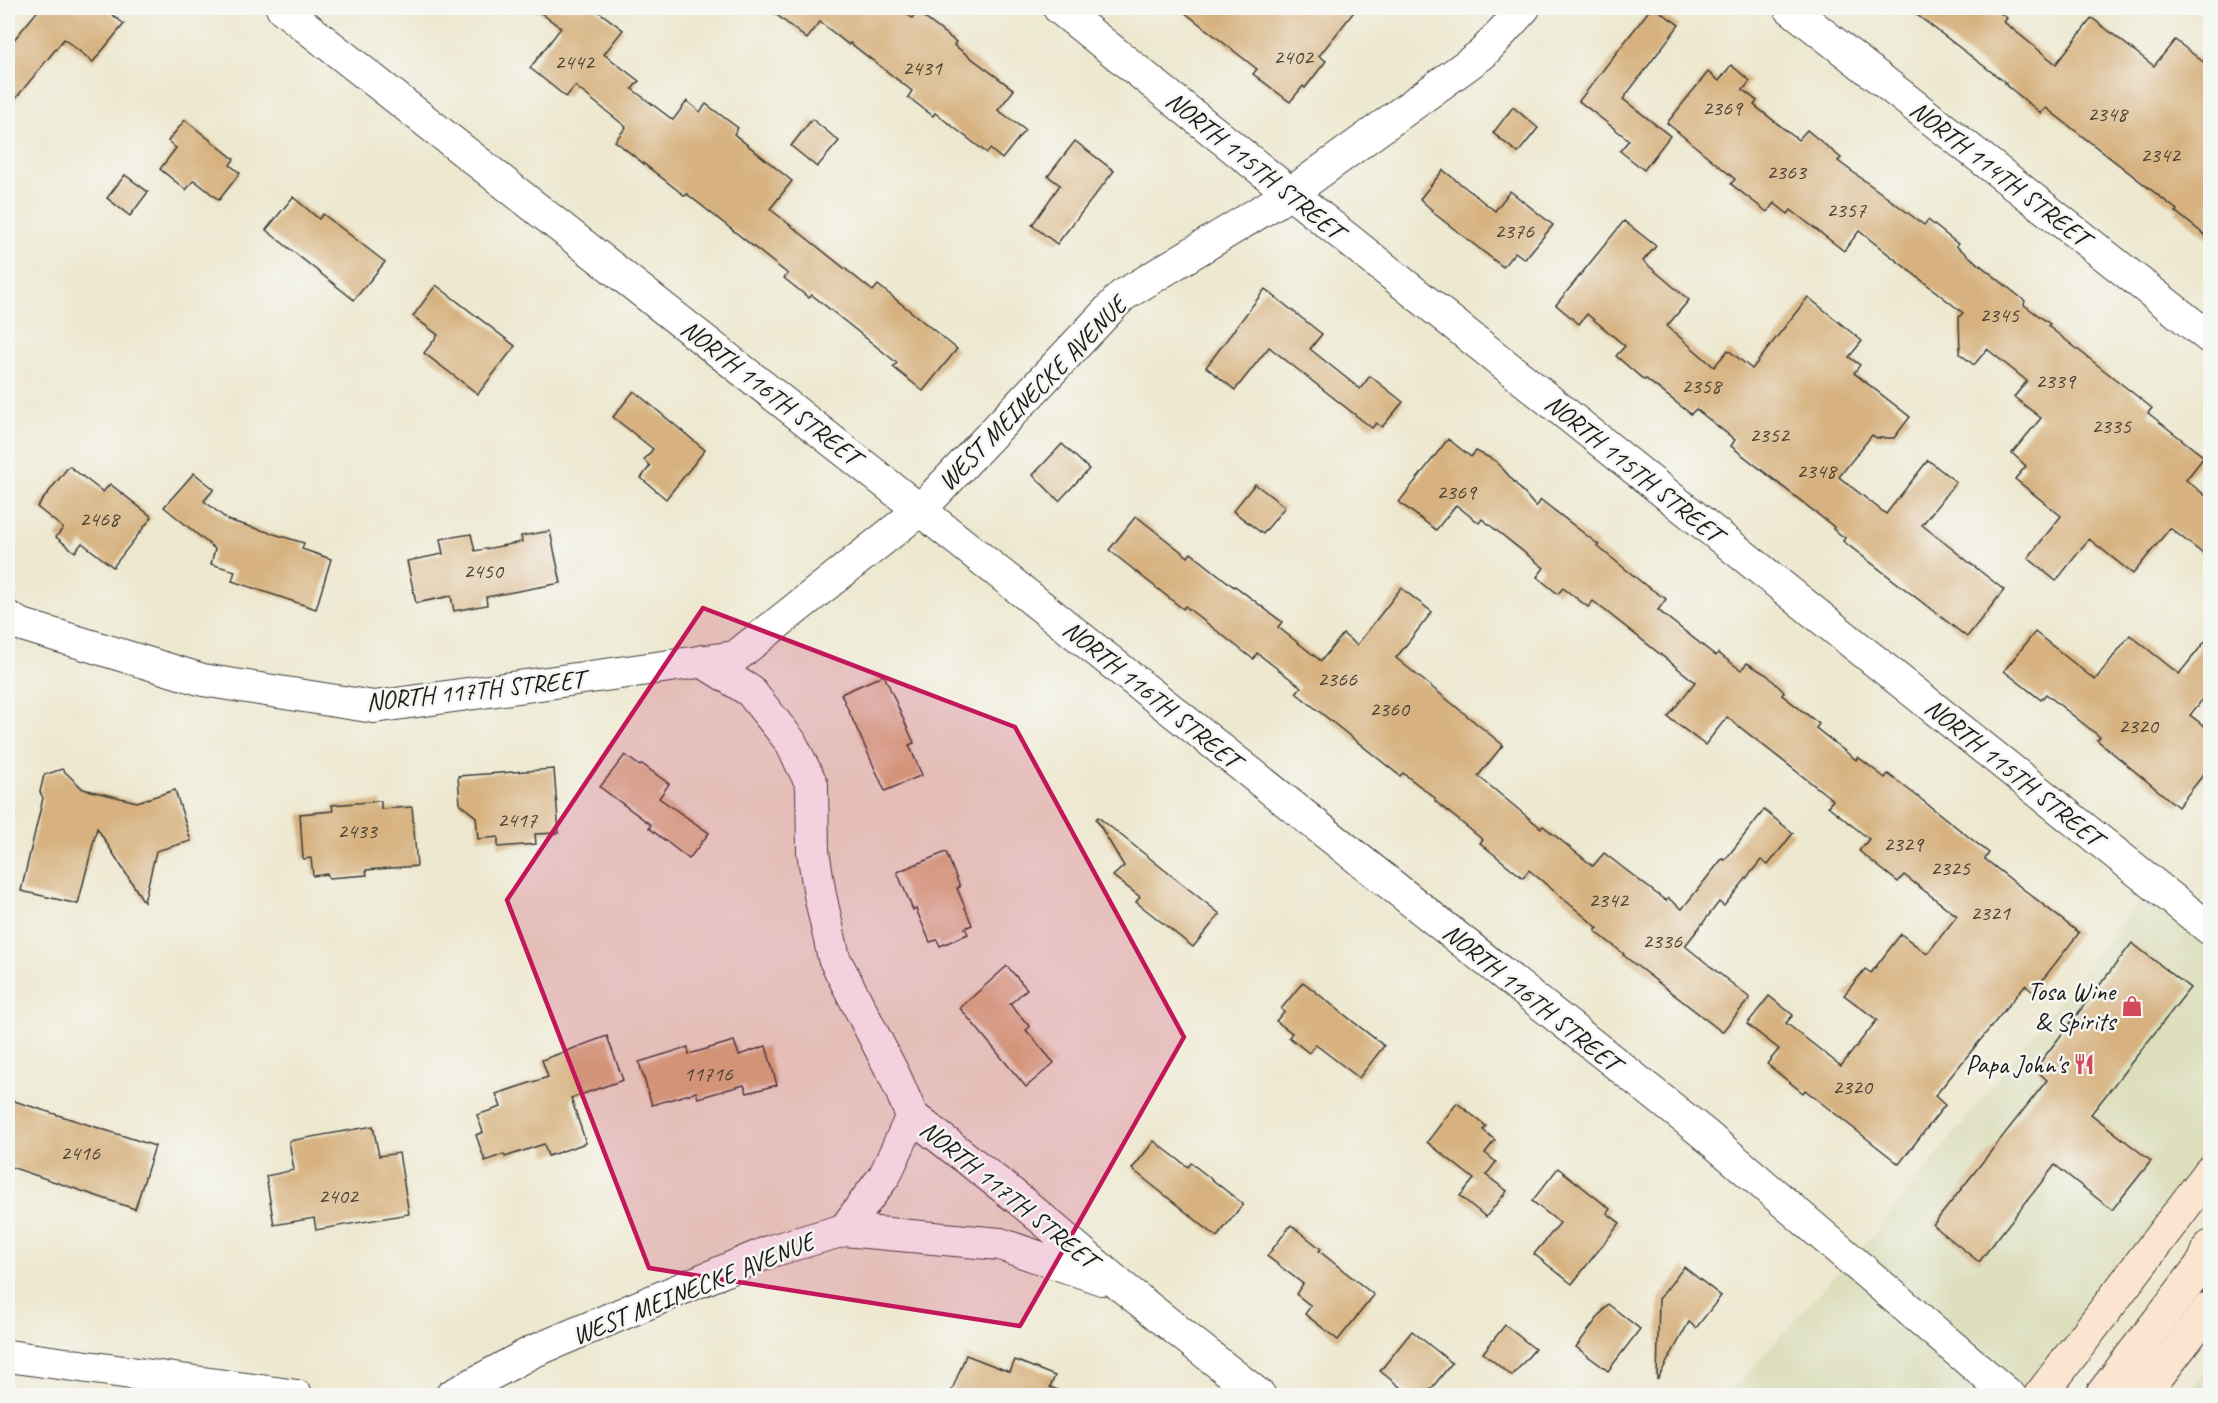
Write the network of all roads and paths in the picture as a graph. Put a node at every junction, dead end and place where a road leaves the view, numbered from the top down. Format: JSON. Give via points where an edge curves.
{"nodes":[{"id":1,"x":282,"y":8,"type":"edge"},
{"id":2,"x":1059,"y":8,"type":"edge"},
{"id":3,"x":1524,"y":8,"type":"edge"},
{"id":4,"x":1790,"y":8,"type":"edge"},
{"id":5,"x":1291,"y":193,"type":"junction"},
{"id":6,"x":2211,"y":338,"type":"edge"},
{"id":7,"x":920,"y":510,"type":"junction"},
{"id":8,"x":8,"y":617,"type":"edge"},
{"id":9,"x":702,"y":662,"type":"junction"},
{"id":10,"x":2211,"y":929,"type":"edge"},
{"id":11,"x":912,"y":1116,"type":"junction"},
{"id":12,"x":2211,"y":1172,"type":"edge"},
{"id":13,"x":844,"y":1230,"type":"junction"},
{"id":14,"x":2211,"y":1247,"type":"edge"},
{"id":15,"x":1120,"y":1285,"type":"junction"},
{"id":16,"x":2211,"y":1308,"type":"edge"},
{"id":17,"x":8,"y":1356,"type":"edge"},
{"id":18,"x":297,"y":1395,"type":"edge"},
{"id":19,"x":451,"y":1395,"type":"edge"},
{"id":20,"x":1260,"y":1395,"type":"edge"},
{"id":21,"x":2010,"y":1395,"type":"edge"},
{"id":22,"x":2040,"y":1395,"type":"edge"},
{"id":23,"x":2101,"y":1395,"type":"edge"},
{"id":24,"x":2142,"y":1395,"type":"edge"}],
"edges":[{"from":1,"to":7,"type":"street","name":"NORTH 116TH STREET"},
{"from":2,"to":5,"type":"street","name":"NORTH 115TH STREET"},
{"from":3,"to":5,"type":"street","name":"WEST MEINECKE AVENUE","via":[[1482,54]]},
{"from":4,"to":6,"type":"street","name":"NORTH 114TH STREET"},
{"from":5,"to":7,"type":"street","name":"WEST MEINECKE AVENUE","via":[[1122,296]]},
{"from":5,"to":10,"type":"street","name":"NORTH 115TH STREET"},
{"from":7,"to":9,"type":"street","name":"NORTH 117TH STREET","via":[[735,657]]},
{"from":7,"to":21,"type":"street","name":"NORTH 116TH STREET","via":[[1702,1132]]},
{"from":8,"to":9,"type":"street","name":"NORTH 117TH STREET","via":[[19,624],[203,680],[374,707]]},
{"from":9,"to":11,"type":"street","name":"NORTH 117TH STREET","via":[[750,691],[790,741],[812,785],[813,851],[834,958]]},
{"from":11,"to":13,"type":"street","via":[[885,1175]]},
{"from":11,"to":15,"type":"street","name":"NORTH 117TH STREET"},
{"from":12,"to":22,"type":"main road"},
{"from":13,"to":15,"type":"street","name":"WEST MEINECKE AVENUE","via":[[1000,1244]]},
{"from":13,"to":19,"type":"street","name":"WEST MEINECKE AVENUE","via":[[771,1251],[532,1352]]},
{"from":14,"to":23,"type":"main road","via":[[2204,1262]]},
{"from":15,"to":20,"type":"street","name":"NORTH 117TH STREET"},
{"from":16,"to":24,"type":"main road"},
{"from":17,"to":18,"type":"street"}]}
